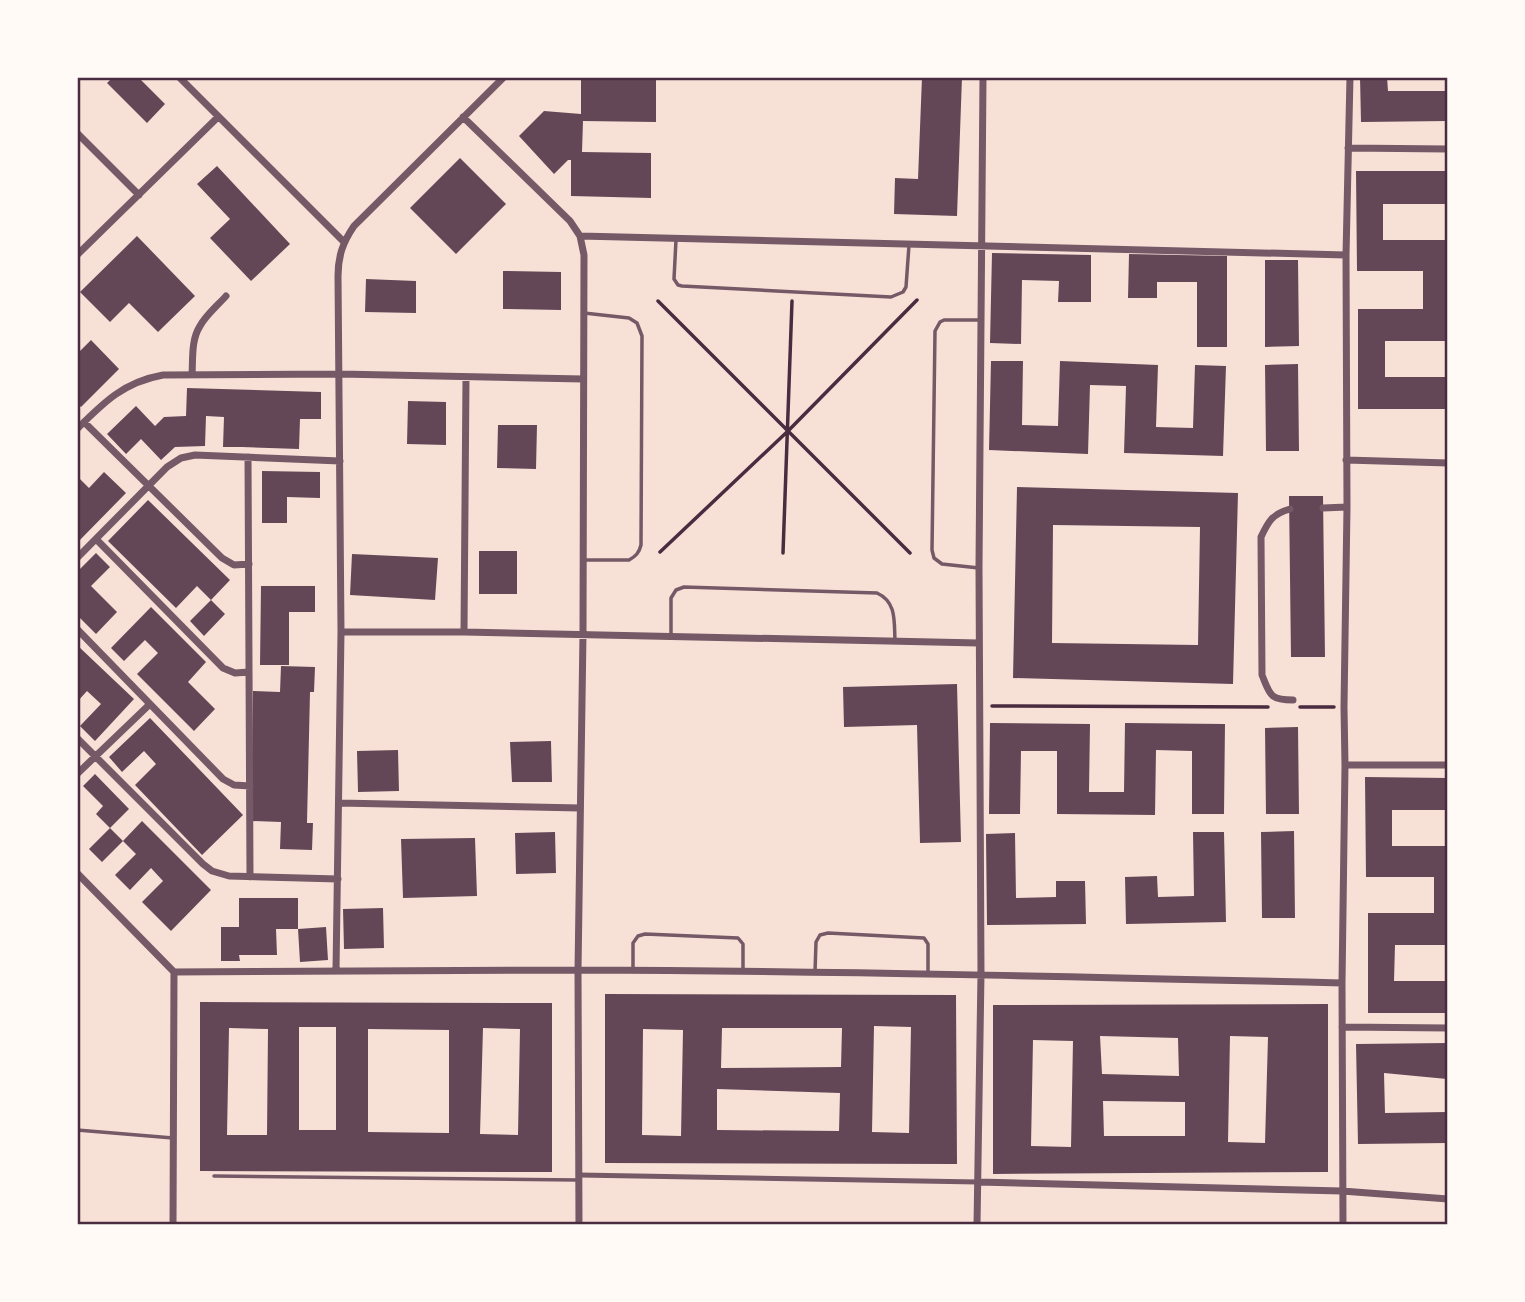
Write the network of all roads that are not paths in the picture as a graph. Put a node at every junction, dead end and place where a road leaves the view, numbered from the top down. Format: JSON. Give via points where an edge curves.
{"nodes":[{"id":1,"x":178,"y":77,"type":"edge"},
{"id":2,"x":504,"y":77,"type":"edge"},
{"id":3,"x":983,"y":77,"type":"edge"},
{"id":4,"x":1350,"y":77,"type":"edge"},
{"id":5,"x":218,"y":117,"type":"junction"},
{"id":6,"x":463,"y":117,"type":"junction"},
{"id":7,"x":77,"y":133,"type":"edge"},
{"id":8,"x":1348,"y":148,"type":"junction"},
{"id":9,"x":1448,"y":149,"type":"edge"},
{"id":10,"x":138,"y":195,"type":"junction"},
{"id":11,"x":580,"y":236,"type":"junction"},
{"id":12,"x":676,"y":238,"type":"junction"},
{"id":13,"x":344,"y":243,"type":"junction"},
{"id":14,"x":909,"y":244,"type":"junction"},
{"id":15,"x":981,"y":246,"type":"junction"},
{"id":16,"x":1346,"y":255,"type":"junction"},
{"id":17,"x":77,"y":256,"type":"edge"},
{"id":18,"x":226,"y":296,"type":"dead end"},
{"id":19,"x":584,"y":313,"type":"junction"},
{"id":20,"x":981,"y":320,"type":"junction"},
{"id":21,"x":340,"y":374,"type":"junction"},
{"id":22,"x":192,"y":375,"type":"junction"},
{"id":23,"x":466,"y":377,"type":"junction"},
{"id":24,"x":583,"y":379,"type":"junction"},
{"id":25,"x":84,"y":422,"type":"junction"},
{"id":26,"x":77,"y":429,"type":"edge"},
{"id":27,"x":248,"y":457,"type":"junction"},
{"id":28,"x":1346,"y":460,"type":"junction"},
{"id":29,"x":340,"y":461,"type":"junction"},
{"id":30,"x":1448,"y":463,"type":"edge"},
{"id":31,"x":149,"y":485,"type":"junction"},
{"id":32,"x":1347,"y":507,"type":"junction"},
{"id":33,"x":1323,"y":508,"type":"dead end"},
{"id":34,"x":1290,"y":509,"type":"dead end"},
{"id":35,"x":96,"y":539,"type":"junction"},
{"id":36,"x":77,"y":558,"type":"edge"},
{"id":37,"x":583,"y":560,"type":"junction"},
{"id":38,"x":248,"y":564,"type":"junction"},
{"id":39,"x":979,"y":568,"type":"junction"},
{"id":40,"x":77,"y":629,"type":"edge"},
{"id":41,"x":341,"y":632,"type":"junction"},
{"id":42,"x":464,"y":632,"type":"junction"},
{"id":43,"x":583,"y":634,"type":"junction"},
{"id":44,"x":671,"y":636,"type":"junction"},
{"id":45,"x":895,"y":641,"type":"junction"},
{"id":46,"x":979,"y":643,"type":"junction"},
{"id":47,"x":249,"y":673,"type":"junction"},
{"id":48,"x":1291,"y":704,"type":"road end"},
{"id":49,"x":150,"y":705,"type":"junction"},
{"id":50,"x":77,"y":738,"type":"edge"},
{"id":51,"x":95,"y":757,"type":"junction"},
{"id":52,"x":1345,"y":765,"type":"junction"},
{"id":53,"x":1448,"y":765,"type":"edge"},
{"id":54,"x":77,"y":774,"type":"edge"},
{"id":55,"x":250,"y":786,"type":"junction"},
{"id":56,"x":339,"y":803,"type":"junction"},
{"id":57,"x":580,"y":808,"type":"junction"},
{"id":58,"x":77,"y":873,"type":"edge"},
{"id":59,"x":250,"y":877,"type":"junction"},
{"id":60,"x":338,"y":879,"type":"junction"},
{"id":61,"x":578,"y":970,"type":"junction"},
{"id":62,"x":336,"y":971,"type":"junction"},
{"id":63,"x":633,"y":971,"type":"junction"},
{"id":64,"x":174,"y":972,"type":"junction"},
{"id":65,"x":743,"y":972,"type":"junction"},
{"id":66,"x":815,"y":972,"type":"junction"},
{"id":67,"x":928,"y":974,"type":"junction"},
{"id":68,"x":981,"y":974,"type":"junction"},
{"id":69,"x":1342,"y":983,"type":"junction"},
{"id":70,"x":1342,"y":1027,"type":"junction"},
{"id":71,"x":1448,"y":1028,"type":"edge"},
{"id":72,"x":77,"y":1130,"type":"edge"},
{"id":73,"x":173,"y":1138,"type":"junction"},
{"id":74,"x":214,"y":1176,"type":"dead end"},
{"id":75,"x":579,"y":1178,"type":"junction"},
{"id":76,"x":978,"y":1182,"type":"junction"},
{"id":77,"x":1342,"y":1191,"type":"junction"},
{"id":78,"x":1448,"y":1199,"type":"edge"},
{"id":79,"x":173,"y":1225,"type":"edge"},
{"id":80,"x":579,"y":1225,"type":"edge"},
{"id":81,"x":977,"y":1225,"type":"edge"},
{"id":82,"x":1343,"y":1225,"type":"edge"}],
"edges":[{"from":1,"to":5,"type":"street"},
{"from":2,"to":6,"type":"street"},
{"from":3,"to":15,"type":"street"},
{"from":4,"to":8,"type":"street"},
{"from":5,"to":10,"type":"street"},
{"from":5,"to":13,"type":"street"},
{"from":6,"to":11,"type":"street"},
{"from":6,"to":13,"type":"street","via":[[354,226]]},
{"from":7,"to":10,"type":"street"},
{"from":8,"to":9,"type":"street"},
{"from":8,"to":16,"type":"street"},
{"from":10,"to":17,"type":"street"},
{"from":11,"to":12,"type":"street"},
{"from":11,"to":19,"type":"street"},
{"from":12,"to":14,"type":"street"},
{"from":12,"to":14,"type":"lane","via":[[674,279],[682,286],[891,297],[906,287]]},
{"from":13,"to":21,"type":"street","via":[[338,264]]},
{"from":14,"to":15,"type":"street"},
{"from":15,"to":16,"type":"street"},
{"from":15,"to":20,"type":"street"},
{"from":16,"to":28,"type":"street"},
{"from":18,"to":22,"type":"street","via":[[196,334]]},
{"from":19,"to":24,"type":"street"},
{"from":19,"to":37,"type":"lane","via":[[633,320],[642,332],[642,350],[641,545],[629,561]]},
{"from":20,"to":39,"type":"street"},
{"from":20,"to":39,"type":"lane","via":[[944,320],[937,326],[932,550],[933,558],[942,564]]},
{"from":21,"to":22,"type":"street"},
{"from":21,"to":23,"type":"street"},
{"from":21,"to":29,"type":"street"},
{"from":22,"to":25,"type":"street","via":[[163,375],[128,386]]},
{"from":23,"to":24,"type":"street"},
{"from":23,"to":42,"type":"street"},
{"from":24,"to":37,"type":"street"},
{"from":25,"to":26,"type":"street"},
{"from":25,"to":31,"type":"street"},
{"from":27,"to":29,"type":"street"},
{"from":27,"to":31,"type":"street","via":[[188,456],[173,462]]},
{"from":27,"to":38,"type":"street"},
{"from":28,"to":30,"type":"street"},
{"from":28,"to":32,"type":"street"},
{"from":29,"to":41,"type":"street"},
{"from":31,"to":35,"type":"street"},
{"from":31,"to":38,"type":"street","via":[[222,558],[233,565]]},
{"from":32,"to":33,"type":"street"},
{"from":32,"to":52,"type":"street"},
{"from":34,"to":48,"type":"street","via":[[1268,522],[1261,537],[1262,675],[1270,693]]},
{"from":35,"to":36,"type":"street"},
{"from":35,"to":47,"type":"street","via":[[223,668]]},
{"from":37,"to":43,"type":"street"},
{"from":38,"to":47,"type":"street"},
{"from":39,"to":46,"type":"street"},
{"from":40,"to":49,"type":"street"},
{"from":41,"to":42,"type":"street"},
{"from":41,"to":56,"type":"street"},
{"from":42,"to":43,"type":"street"},
{"from":43,"to":44,"type":"street"},
{"from":43,"to":57,"type":"street"},
{"from":44,"to":45,"type":"street"},
{"from":44,"to":45,"type":"lane","via":[[671,598],[684,587],[877,593],[892,605]]},
{"from":45,"to":46,"type":"street"},
{"from":46,"to":68,"type":"street"},
{"from":47,"to":55,"type":"street"},
{"from":49,"to":51,"type":"street"},
{"from":49,"to":55,"type":"street","via":[[223,779]]},
{"from":50,"to":51,"type":"street"},
{"from":51,"to":54,"type":"street"},
{"from":51,"to":59,"type":"street","via":[[203,864],[220,874]]},
{"from":52,"to":53,"type":"street"},
{"from":52,"to":69,"type":"street"},
{"from":55,"to":59,"type":"street"},
{"from":56,"to":57,"type":"street"},
{"from":56,"to":60,"type":"street"},
{"from":57,"to":61,"type":"street"},
{"from":58,"to":64,"type":"street"},
{"from":59,"to":60,"type":"street"},
{"from":60,"to":62,"type":"street"},
{"from":61,"to":62,"type":"street"},
{"from":61,"to":63,"type":"street"},
{"from":61,"to":75,"type":"street"},
{"from":62,"to":64,"type":"street"},
{"from":63,"to":65,"type":"street"},
{"from":63,"to":65,"type":"lane","via":[[633,943],[645,934],[738,938],[743,944]]},
{"from":64,"to":73,"type":"street"},
{"from":65,"to":66,"type":"street"},
{"from":66,"to":67,"type":"street"},
{"from":66,"to":67,"type":"lane","via":[[816,942],[828,933],[924,938]]},
{"from":67,"to":68,"type":"street"},
{"from":68,"to":69,"type":"street"},
{"from":68,"to":76,"type":"street"},
{"from":69,"to":70,"type":"street"},
{"from":70,"to":71,"type":"street"},
{"from":70,"to":77,"type":"street"},
{"from":72,"to":73,"type":"lane"},
{"from":73,"to":79,"type":"street"},
{"from":74,"to":75,"type":"lane"},
{"from":75,"to":76,"type":"street"},
{"from":75,"to":80,"type":"street"},
{"from":76,"to":77,"type":"street"},
{"from":76,"to":81,"type":"street"},
{"from":77,"to":78,"type":"street"},
{"from":77,"to":82,"type":"street"}]}
